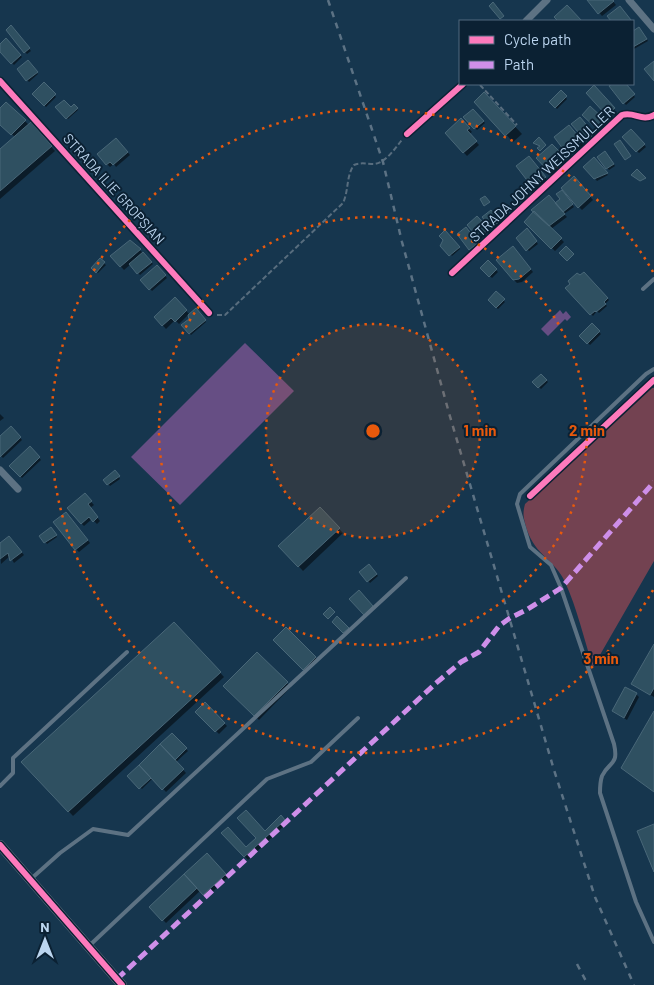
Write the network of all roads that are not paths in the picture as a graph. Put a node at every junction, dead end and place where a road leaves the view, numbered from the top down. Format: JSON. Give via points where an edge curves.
{"nodes":[{"id":1,"x":547,"y":0,"type":"edge"},
{"id":2,"x":629,"y":0,"type":"edge"},
{"id":3,"x":527,"y":20,"type":"edge"},
{"id":4,"x":654,"y":29,"type":"edge"},
{"id":5,"x":0,"y":81,"type":"edge"},
{"id":6,"x":462,"y":85,"type":"edge"},
{"id":7,"x":654,"y":115,"type":"edge"},
{"id":8,"x":406,"y":134,"type":"road end"},
{"id":9,"x":452,"y":273,"type":"dead end"},
{"id":10,"x":654,"y":279,"type":"edge"},
{"id":11,"x":643,"y":289,"type":"dead end"},
{"id":12,"x":209,"y":313,"type":"road end"},
{"id":13,"x":654,"y":369,"type":"edge"},
{"id":14,"x":0,"y":470,"type":"edge"},
{"id":15,"x":18,"y":489,"type":"dead end"},
{"id":16,"x":406,"y":578,"type":"dead end"},
{"id":17,"x":127,"y":652,"type":"dead end"},
{"id":18,"x":358,"y":718,"type":"dead end"},
{"id":19,"x":0,"y":786,"type":"edge"},
{"id":20,"x":0,"y":845,"type":"edge"},
{"id":21,"x":30,"y":880,"type":"junction"},
{"id":22,"x":654,"y":942,"type":"edge"},
{"id":23,"x":88,"y":947,"type":"junction"},
{"id":24,"x":122,"y":985,"type":"edge"}],
"edges":[{"from":1,"to":3,"type":"street"},
{"from":2,"to":4,"type":"street"},
{"from":5,"to":12,"type":"street","name":"STRADA ILIE GROPȘIAN"},
{"from":6,"to":8,"type":"street"},
{"from":7,"to":9,"type":"street","name":"STRADA JOHNY WEISSMULLER","via":[[646,118],[622,115]]},
{"from":10,"to":11,"type":"lane"},
{"from":13,"to":22,"type":"lane","via":[[520,494],[517,504],[530,547],[550,565],[561,588],[614,744],[614,762],[603,774],[600,793],[636,902]]},
{"from":14,"to":15,"type":"street"},
{"from":16,"to":21,"type":"lane","via":[[128,834],[93,829]]},
{"from":17,"to":19,"type":"lane","via":[[13,758],[13,773]]},
{"from":18,"to":23,"type":"lane","via":[[311,762],[267,779]]},
{"from":20,"to":21,"type":"street"},
{"from":21,"to":23,"type":"street"},
{"from":23,"to":24,"type":"street"}]}
